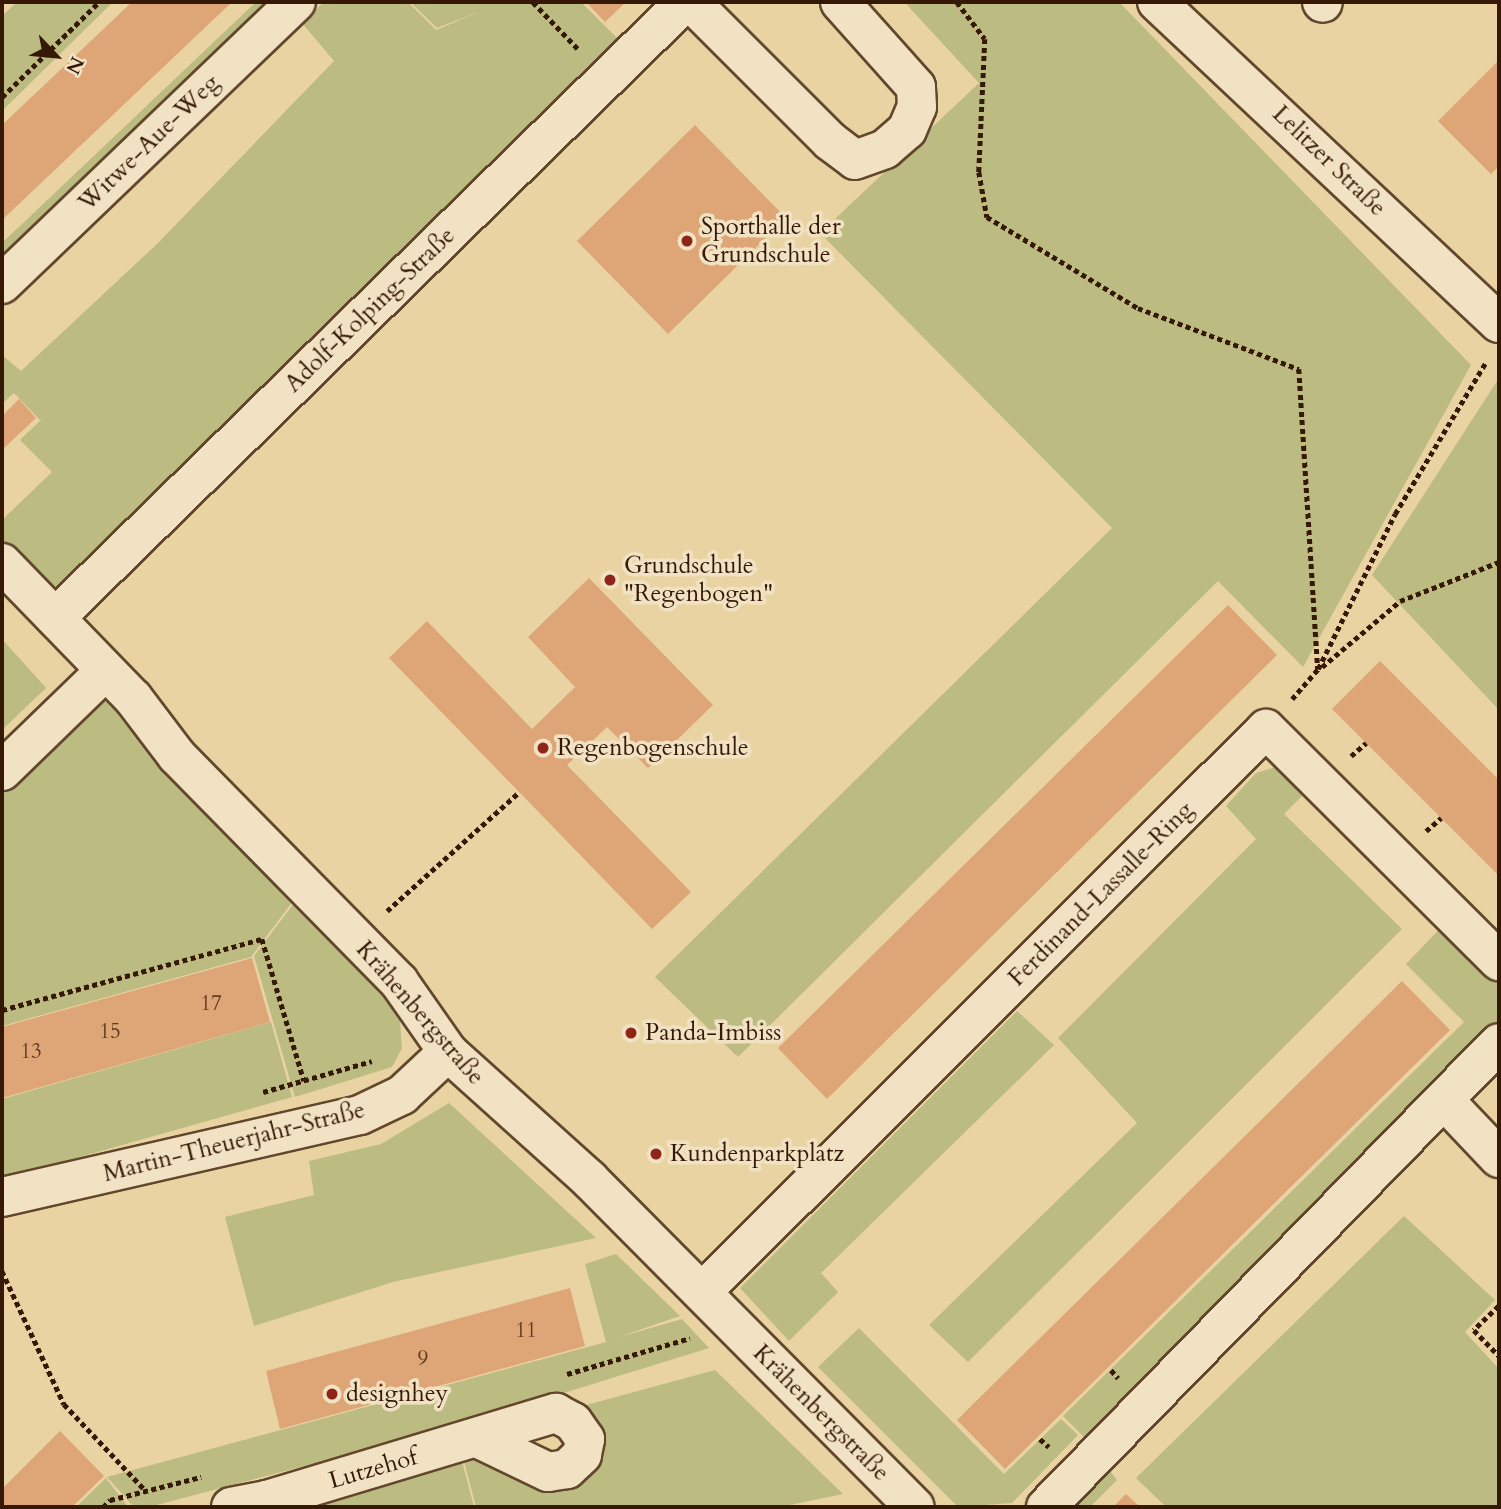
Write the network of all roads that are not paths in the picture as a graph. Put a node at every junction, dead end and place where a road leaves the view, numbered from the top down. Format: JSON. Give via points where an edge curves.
{"nodes":[{"id":1,"x":296,"y":2,"type":"edge"},
{"id":2,"x":685,"y":2,"type":"edge"},
{"id":3,"x":691,"y":2,"type":"edge"},
{"id":4,"x":840,"y":2,"type":"edge"},
{"id":5,"x":1157,"y":2,"type":"edge"},
{"id":6,"x":2,"y":284,"type":"edge"},
{"id":7,"x":1495,"y":339,"type":"edge"},
{"id":8,"x":2,"y":563,"type":"edge"},
{"id":9,"x":55,"y":618,"type":"junction"},
{"id":10,"x":104,"y":672,"type":"junction"},
{"id":11,"x":2,"y":771,"type":"edge"},
{"id":12,"x":1499,"y":961,"type":"edge"},
{"id":13,"x":1499,"y":1043,"type":"edge"},
{"id":14,"x":448,"y":1052,"type":"junction"},
{"id":15,"x":1444,"y":1100,"type":"junction"},
{"id":16,"x":1499,"y":1158,"type":"edge"},
{"id":17,"x":2,"y":1197,"type":"edge"},
{"id":18,"x":702,"y":1292,"type":"junction"},
{"id":19,"x":478,"y":1439,"type":"dead end"},
{"id":20,"x":256,"y":1505,"type":"edge"},
{"id":21,"x":915,"y":1507,"type":"edge"},
{"id":22,"x":1046,"y":1507,"type":"edge"}],
"edges":[{"from":1,"to":6,"type":"street","name":"Witwe-Aue-Weg"},
{"from":2,"to":9,"type":"street","name":"Adolf-Kolping-Straße"},
{"from":3,"to":4,"type":"street","via":[[830,142],[855,160],[885,149],[907,130],[917,107],[916,87]]},
{"from":5,"to":7,"type":"street","name":"Lelitzer Straße"},
{"from":8,"to":9,"type":"street","name":"Krähenbergstraße"},
{"from":9,"to":10,"type":"street","name":"Krähenbergstraße"},
{"from":10,"to":11,"type":"street"},
{"from":10,"to":14,"type":"street","name":"Krähenbergstraße","via":[[133,698],[177,756],[399,982]]},
{"from":12,"to":18,"type":"street","name":"Ferdinand-Lassalle-Ring","via":[[1266,729]]},
{"from":13,"to":15,"type":"street"},
{"from":14,"to":17,"type":"street","name":"Martin-Theuerjahr-Straße","via":[[402,1095],[360,1115]]},
{"from":14,"to":18,"type":"street","name":"Krähenbergstraße","via":[[589,1179]]},
{"from":15,"to":16,"type":"street"},
{"from":15,"to":22,"type":"street"},
{"from":18,"to":21,"type":"street","name":"Krähenbergstraße"},
{"from":19,"to":20,"type":"street","name":"Lutzehof"}]}
